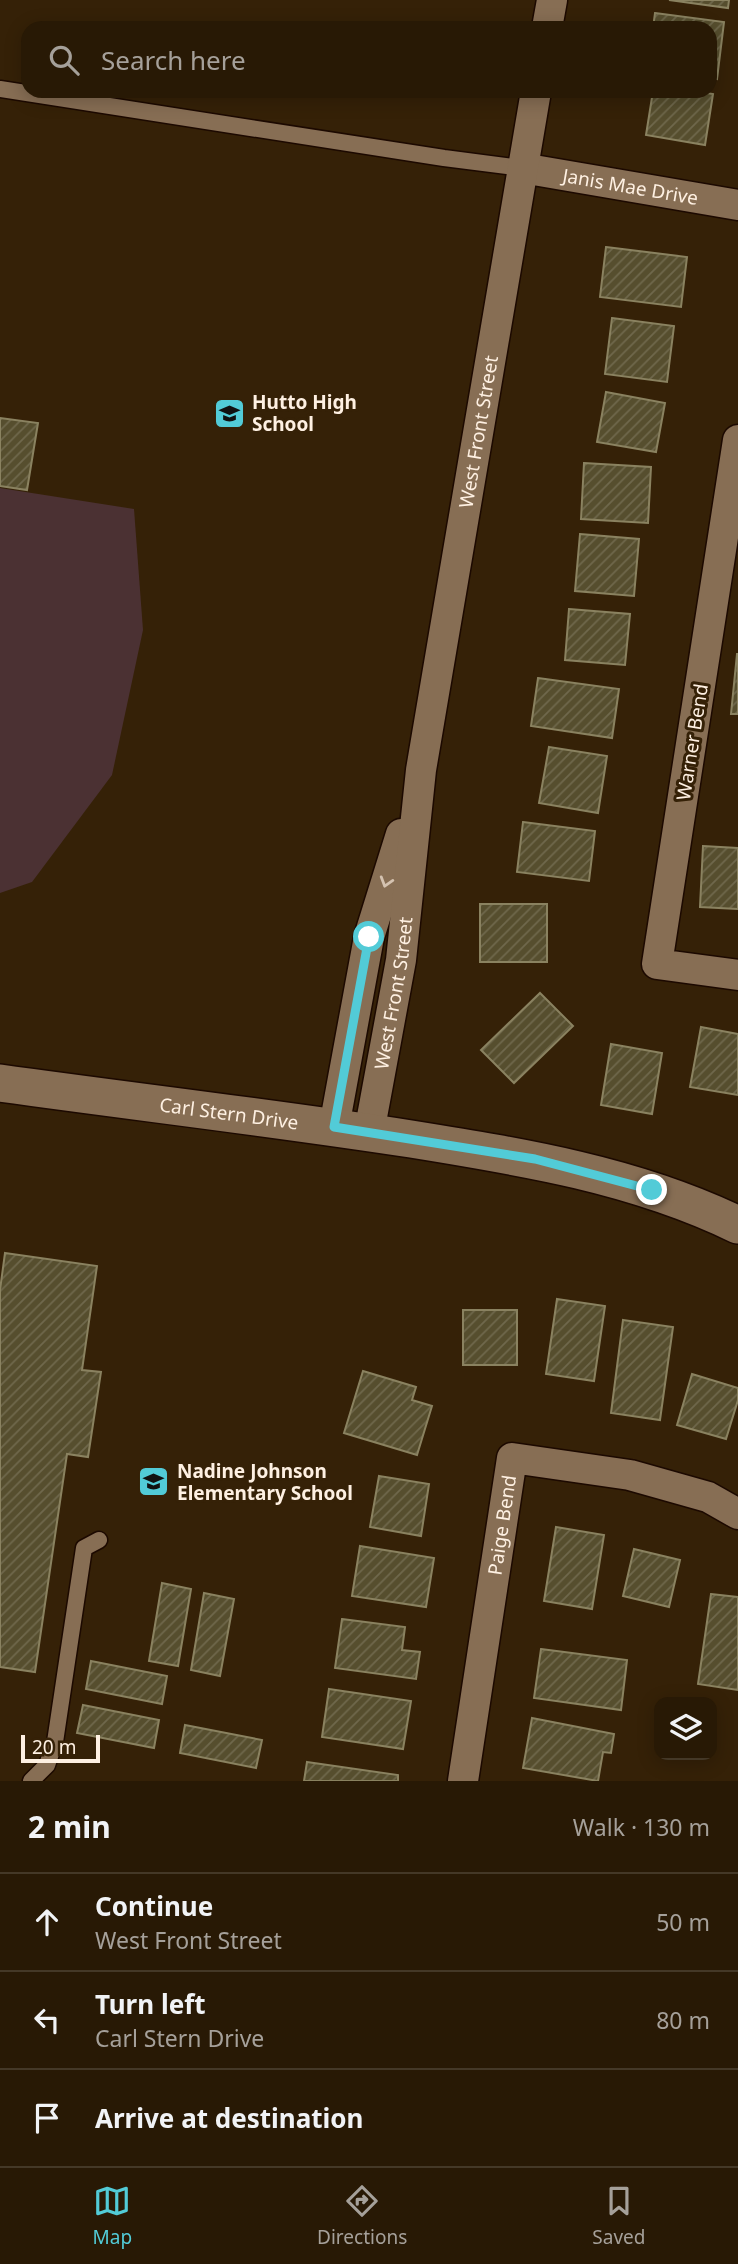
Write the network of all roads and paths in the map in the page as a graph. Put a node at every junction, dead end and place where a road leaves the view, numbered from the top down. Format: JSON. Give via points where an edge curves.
{"nodes":[{"id":1,"x":552,"y":0,"type":"edge"},
{"id":2,"x":548,"y":21,"type":"edge"},
{"id":3,"x":0,"y":89,"type":"edge"},
{"id":4,"x":21,"y":92,"type":"edge"},
{"id":5,"x":58,"y":98,"type":"edge"},
{"id":6,"x":535,"y":98,"type":"edge"},
{"id":7,"x":522,"y":168,"type":"junction"},
{"id":8,"x":738,"y":205,"type":"edge"},
{"id":9,"x":738,"y":440,"type":"edge"},
{"id":10,"x":727,"y":596,"type":"edge"},
{"id":11,"x":738,"y":975,"type":"edge"},
{"id":12,"x":0,"y":1083,"type":"edge"},
{"id":13,"x":352,"y":1130,"type":"junction"},
{"id":14,"x":738,"y":1225,"type":"edge"},
{"id":15,"x":738,"y":1514,"type":"edge"},
{"id":16,"x":99,"y":1540,"type":"dead end"},
{"id":17,"x":31,"y":1781,"type":"edge"},
{"id":18,"x":463,"y":1781,"type":"edge"}],
"edges":[{"from":1,"to":2,"type":"street"},
{"from":3,"to":4,"type":"lane"},
{"from":5,"to":7,"type":"lane"},
{"from":6,"to":7,"type":"street","name":"West Front Street"},
{"from":7,"to":8,"type":"street","name":"Janis Mae Drive"},
{"from":7,"to":13,"type":"street","name":"West Front Street","via":[[421,770],[401,960]]},
{"from":9,"to":10,"type":"street","name":"Warner Bend"},
{"from":10,"to":11,"type":"street","name":"Warner Bend","via":[[657,964]]},
{"from":12,"to":13,"type":"street","name":"Carl Stern Drive"},
{"from":13,"to":14,"type":"street","name":"Carl Stern Drive","via":[[535,1159],[652,1190]]},
{"from":15,"to":18,"type":"street","name":"Paige Bend","via":[[708,1497],[630,1475],[513,1458]]},
{"from":16,"to":17,"type":"lane","via":[[84,1548],[55,1742],[47,1765]]}]}
